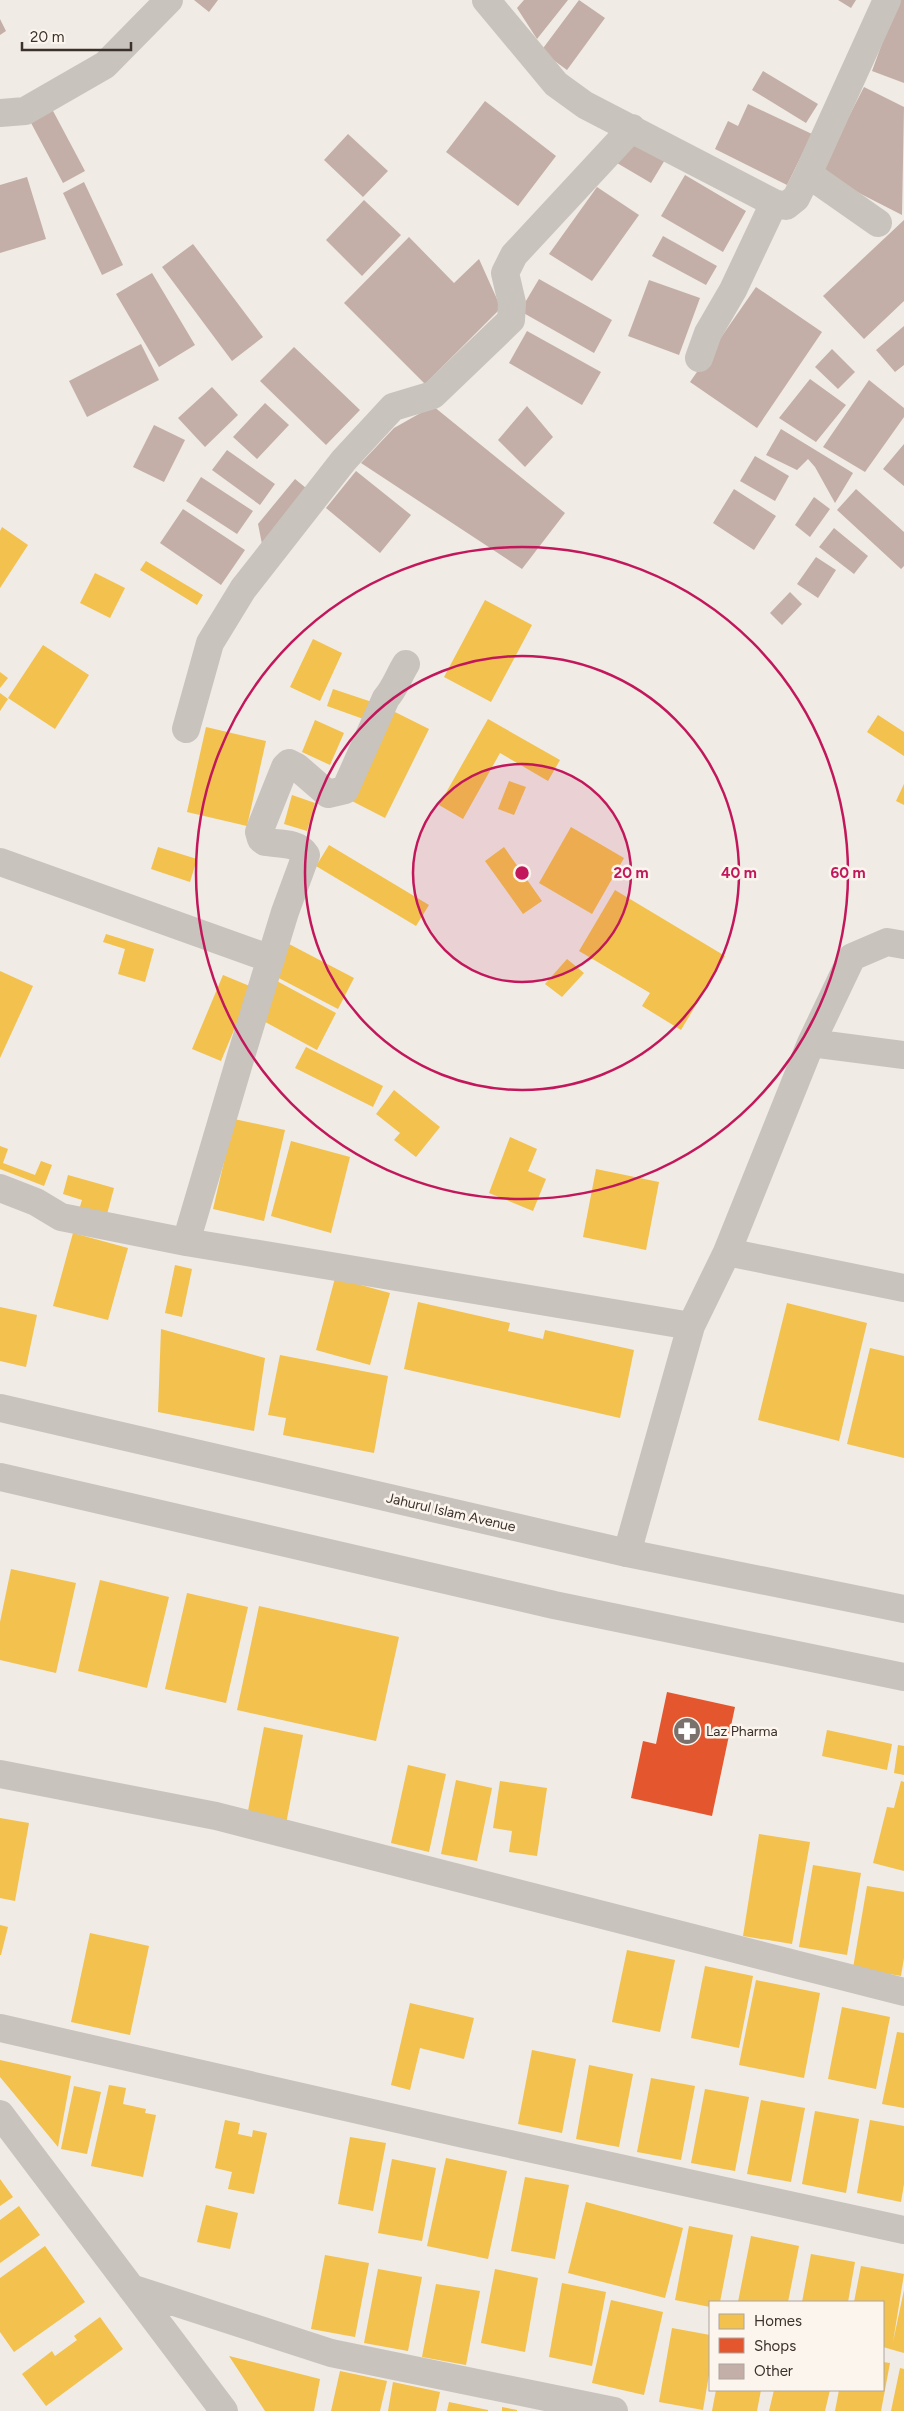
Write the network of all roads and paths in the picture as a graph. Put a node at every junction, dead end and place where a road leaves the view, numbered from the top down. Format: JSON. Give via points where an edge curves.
{"nodes":[{"id":1,"x":169,"y":0,"type":"edge"},
{"id":2,"x":486,"y":0,"type":"edge"},
{"id":3,"x":886,"y":0,"type":"edge"},
{"id":4,"x":0,"y":113,"type":"edge"},
{"id":5,"x":632,"y":128,"type":"junction"},
{"id":6,"x":808,"y":174,"type":"junction"},
{"id":7,"x":774,"y":203,"type":"junction"},
{"id":8,"x":878,"y":223,"type":"dead end"},
{"id":9,"x":699,"y":358,"type":"dead end"},
{"id":10,"x":406,"y":664,"type":"dead end"},
{"id":11,"x":186,"y":728,"type":"dead end"},
{"id":12,"x":0,"y":862,"type":"edge"},
{"id":13,"x":904,"y":945,"type":"edge"},
{"id":14,"x":271,"y":959,"type":"junction"},
{"id":15,"x":810,"y":1043,"type":"junction"},
{"id":16,"x":904,"y":1055,"type":"edge"},
{"id":17,"x":0,"y":1188,"type":"edge"},
{"id":18,"x":186,"y":1242,"type":"junction"},
{"id":19,"x":727,"y":1252,"type":"junction"},
{"id":20,"x":904,"y":1288,"type":"edge"},
{"id":21,"x":691,"y":1326,"type":"junction"},
{"id":22,"x":0,"y":1408,"type":"edge"},
{"id":23,"x":0,"y":1477,"type":"edge"},
{"id":24,"x":627,"y":1553,"type":"junction"},
{"id":25,"x":904,"y":1609,"type":"edge"},
{"id":26,"x":904,"y":1677,"type":"edge"},
{"id":27,"x":0,"y":1774,"type":"edge"},
{"id":28,"x":904,"y":1992,"type":"edge"},
{"id":29,"x":0,"y":2028,"type":"edge"},
{"id":30,"x":0,"y":2114,"type":"edge"},
{"id":31,"x":904,"y":2230,"type":"edge"},
{"id":32,"x":131,"y":2288,"type":"junction"},
{"id":33,"x":224,"y":2411,"type":"edge"},
{"id":34,"x":614,"y":2411,"type":"edge"}],
"edges":[{"from":1,"to":4,"type":"street","via":[[105,65],[25,111]]},
{"from":2,"to":5,"type":"street","via":[[556,84],[585,105]]},
{"from":3,"to":6,"type":"street"},
{"from":5,"to":7,"type":"street"},
{"from":5,"to":11,"type":"street","via":[[514,255],[505,273],[512,303],[511,320],[434,395],[393,407],[344,460],[243,589],[210,643]]},
{"from":6,"to":7,"type":"street","via":[[796,198],[786,206]]},
{"from":6,"to":8,"type":"street"},
{"from":7,"to":9,"type":"street","via":[[733,290],[708,333]]},
{"from":10,"to":14,"type":"street","via":[[386,698],[345,790],[328,794],[296,767],[288,763],[285,767],[259,832],[260,839],[297,846],[306,855]]},
{"from":12,"to":14,"type":"street"},
{"from":13,"to":15,"type":"street","via":[[887,942],[852,957]]},
{"from":14,"to":18,"type":"street"},
{"from":15,"to":16,"type":"street"},
{"from":15,"to":19,"type":"street"},
{"from":17,"to":18,"type":"street","via":[[36,1202],[61,1217]]},
{"from":18,"to":21,"type":"street"},
{"from":19,"to":20,"type":"street"},
{"from":19,"to":21,"type":"street"},
{"from":21,"to":24,"type":"street"},
{"from":22,"to":24,"type":"street","name":"Jahurul Islam Avenue"},
{"from":23,"to":26,"type":"street","via":[[554,1605]]},
{"from":24,"to":25,"type":"street","name":"Jahurul Islam Avenue"},
{"from":27,"to":28,"type":"street","via":[[216,1816]]},
{"from":29,"to":31,"type":"street"},
{"from":30,"to":32,"type":"street"},
{"from":32,"to":33,"type":"street"},
{"from":32,"to":34,"type":"street","via":[[331,2353]]}]}
